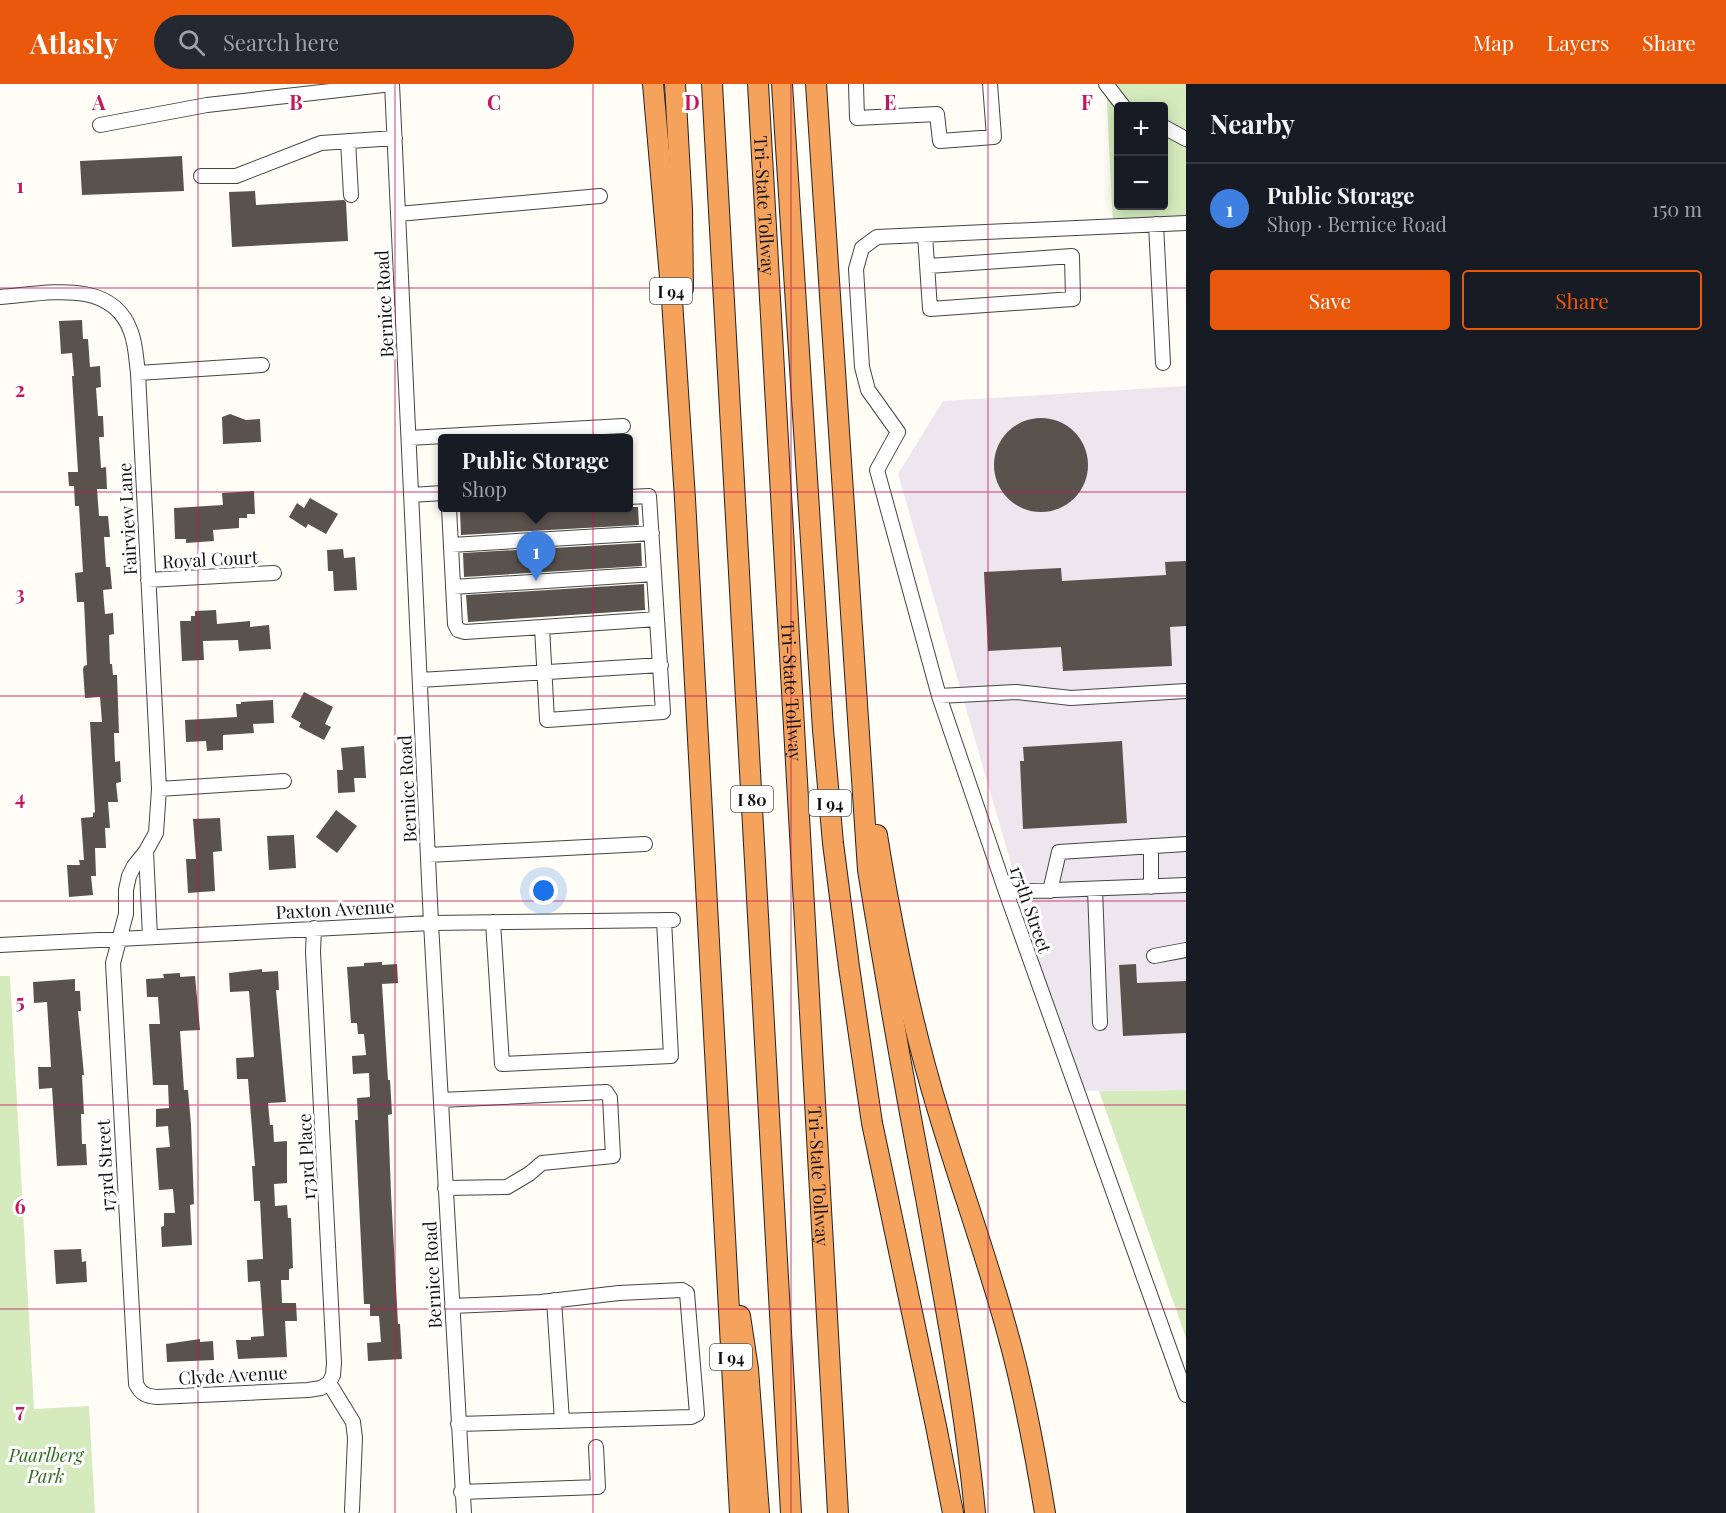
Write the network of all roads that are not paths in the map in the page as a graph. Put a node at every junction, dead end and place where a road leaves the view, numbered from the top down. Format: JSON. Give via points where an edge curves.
{"nodes":[{"id":1,"x":392,"y":84,"type":"edge"},
{"id":2,"x":653,"y":84,"type":"edge"},
{"id":3,"x":675,"y":84,"type":"edge"},
{"id":4,"x":712,"y":84,"type":"edge"},
{"id":5,"x":758,"y":84,"type":"edge"},
{"id":6,"x":782,"y":84,"type":"edge"},
{"id":7,"x":816,"y":84,"type":"edge"},
{"id":8,"x":825,"y":84,"type":"edge"},
{"id":9,"x":856,"y":84,"type":"edge"},
{"id":10,"x":990,"y":84,"type":"edge"},
{"id":11,"x":1106,"y":84,"type":"edge"},
{"id":12,"x":1121,"y":102,"type":"edge"},
{"id":13,"x":100,"y":124,"type":"dead end"},
{"id":14,"x":1168,"y":129,"type":"edge"},
{"id":15,"x":395,"y":138,"type":"junction"},
{"id":16,"x":1186,"y":139,"type":"edge"},
{"id":17,"x":348,"y":141,"type":"junction"},
{"id":18,"x":819,"y":146,"type":"junction"},
{"id":19,"x":201,"y":176,"type":"dead end"},
{"id":20,"x":351,"y":195,"type":"dead end"},
{"id":21,"x":600,"y":196,"type":"dead end"},
{"id":22,"x":398,"y":214,"type":"junction"},
{"id":23,"x":1186,"y":223,"type":"edge"},
{"id":24,"x":1156,"y":224,"type":"junction"},
{"id":25,"x":925,"y":235,"type":"junction"},
{"id":26,"x":928,"y":266,"type":"junction"},
{"id":27,"x":0,"y":297,"type":"edge"},
{"id":28,"x":1163,"y":363,"type":"dead end"},
{"id":29,"x":262,"y":365,"type":"dead end"},
{"id":30,"x":138,"y":373,"type":"junction"},
{"id":31,"x":623,"y":426,"type":"dead end"},
{"id":32,"x":501,"y":434,"type":"edge"},
{"id":33,"x":438,"y":437,"type":"edge"},
{"id":34,"x":409,"y":438,"type":"junction"},
{"id":35,"x":438,"y":493,"type":"edge"},
{"id":36,"x":411,"y":495,"type":"junction"},
{"id":37,"x":633,"y":497,"type":"edge"},
{"id":38,"x":685,"y":499,"type":"junction"},
{"id":39,"x":449,"y":512,"type":"edge"},
{"id":40,"x":652,"y":533,"type":"junction"},
{"id":41,"x":451,"y":545,"type":"junction"},
{"id":42,"x":274,"y":573,"type":"dead end"},
{"id":43,"x":654,"y":574,"type":"junction"},
{"id":44,"x":148,"y":580,"type":"junction"},
{"id":45,"x":453,"y":587,"type":"junction"},
{"id":46,"x":657,"y":619,"type":"junction"},
{"id":47,"x":542,"y":627,"type":"junction"},
{"id":48,"x":661,"y":665,"type":"junction"},
{"id":49,"x":544,"y":672,"type":"junction"},
{"id":50,"x":420,"y":680,"type":"junction"},
{"id":51,"x":1186,"y":692,"type":"edge"},
{"id":52,"x":855,"y":696,"type":"junction"},
{"id":53,"x":939,"y":696,"type":"junction"},
{"id":54,"x":284,"y":781,"type":"dead end"},
{"id":55,"x":159,"y":789,"type":"junction"},
{"id":56,"x":645,"y":844,"type":"dead end"},
{"id":57,"x":1186,"y":844,"type":"edge"},
{"id":58,"x":1151,"y":846,"type":"junction"},
{"id":59,"x":146,"y":851,"type":"junction"},
{"id":60,"x":428,"y":855,"type":"junction"},
{"id":61,"x":1186,"y":885,"type":"edge"},
{"id":62,"x":1151,"y":886,"type":"junction"},
{"id":63,"x":1095,"y":889,"type":"junction"},
{"id":64,"x":1050,"y":891,"type":"junction"},
{"id":65,"x":1006,"y":892,"type":"junction"},
{"id":66,"x":493,"y":922,"type":"junction"},
{"id":67,"x":431,"y":923,"type":"junction"},
{"id":68,"x":314,"y":928,"type":"junction"},
{"id":69,"x":150,"y":937,"type":"junction"},
{"id":70,"x":118,"y":939,"type":"junction"},
{"id":71,"x":0,"y":945,"type":"edge"},
{"id":72,"x":1186,"y":950,"type":"edge"},
{"id":73,"x":1154,"y":956,"type":"dead end"},
{"id":74,"x":1100,"y":1023,"type":"dead end"},
{"id":75,"x":441,"y":1100,"type":"junction"},
{"id":76,"x":445,"y":1188,"type":"junction"},
{"id":77,"x":723,"y":1201,"type":"junction"},
{"id":78,"x":554,"y":1300,"type":"junction"},
{"id":79,"x":452,"y":1306,"type":"junction"},
{"id":80,"x":329,"y":1383,"type":"junction"},
{"id":81,"x":139,"y":1391,"type":"joint"},
{"id":82,"x":1186,"y":1395,"type":"edge"},
{"id":83,"x":562,"y":1421,"type":"junction"},
{"id":84,"x":458,"y":1424,"type":"junction"},
{"id":85,"x":596,"y":1447,"type":"dead end"},
{"id":86,"x":462,"y":1492,"type":"junction"},
{"id":87,"x":352,"y":1510,"type":"dead end"},
{"id":88,"x":464,"y":1513,"type":"edge"},
{"id":89,"x":740,"y":1513,"type":"edge"},
{"id":90,"x":759,"y":1513,"type":"edge"},
{"id":91,"x":791,"y":1513,"type":"edge"},
{"id":92,"x":838,"y":1513,"type":"edge"},
{"id":93,"x":953,"y":1513,"type":"edge"},
{"id":94,"x":975,"y":1513,"type":"edge"},
{"id":95,"x":1045,"y":1513,"type":"edge"}],
"edges":[{"from":1,"to":13,"type":"street","via":[[207,105]]},
{"from":1,"to":15,"type":"street","name":"Bernice Road"},
{"from":2,"to":38,"type":"highway","number":"I 94"},
{"from":3,"to":38,"type":"highway","via":[[682,209]]},
{"from":4,"to":91,"type":"highway","number":"I 80"},
{"from":5,"to":92,"type":"highway","name":"Tri-State Tollway","number":"I 80"},
{"from":6,"to":93,"type":"highway","number":"I 94","via":[[823,730],[835,854],[872,1123]]},
{"from":7,"to":18,"type":"highway"},
{"from":8,"to":18,"type":"highway"},
{"from":9,"to":10,"type":"street","via":[[857,118],[937,114],[940,141],[994,137]]},
{"from":11,"to":12,"type":"street"},
{"from":14,"to":16,"type":"street"},
{"from":15,"to":17,"type":"street"},
{"from":15,"to":22,"type":"street","name":"Bernice Road"},
{"from":17,"to":19,"type":"street","via":[[321,143],[236,176]]},
{"from":17,"to":20,"type":"street"},
{"from":18,"to":52,"type":"highway"},
{"from":21,"to":22,"type":"street"},
{"from":22,"to":34,"type":"street","name":"Bernice Road"},
{"from":23,"to":24,"type":"street"},
{"from":24,"to":25,"type":"street"},
{"from":24,"to":28,"type":"street"},
{"from":25,"to":26,"type":"street"},
{"from":25,"to":53,"type":"street","name":"175th Street","via":[[877,237],[862,248],[856,269],[862,367],[868,390],[898,432],[877,470]]},
{"from":26,"to":26,"type":"street","via":[[930,309],[1073,298],[1072,256]]},
{"from":27,"to":30,"type":"street","name":"Fairview Lane","via":[[80,292],[110,303],[130,329]]},
{"from":29,"to":30,"type":"street"},
{"from":30,"to":44,"type":"street","name":"Fairview Lane"},
{"from":31,"to":32,"type":"street"},
{"from":33,"to":34,"type":"street"},
{"from":34,"to":36,"type":"street","name":"Bernice Road"},
{"from":35,"to":36,"type":"street"},
{"from":36,"to":50,"type":"street","name":"Bernice Road"},
{"from":37,"to":40,"type":"street","via":[[649,496]]},
{"from":38,"to":77,"type":"highway","number":"I 94"},
{"from":39,"to":41,"type":"street"},
{"from":40,"to":41,"type":"street"},
{"from":40,"to":43,"type":"street"},
{"from":41,"to":45,"type":"street"},
{"from":42,"to":44,"type":"street","name":"Royal Court"},
{"from":43,"to":45,"type":"street"},
{"from":43,"to":46,"type":"street"},
{"from":44,"to":55,"type":"street","name":"Fairview Lane"},
{"from":45,"to":47,"type":"street","via":[[454,624],[458,630]]},
{"from":46,"to":47,"type":"street"},
{"from":46,"to":48,"type":"street"},
{"from":47,"to":49,"type":"street"},
{"from":48,"to":49,"type":"street"},
{"from":48,"to":49,"type":"street","via":[[663,712],[547,720]]},
{"from":49,"to":50,"type":"street"},
{"from":50,"to":60,"type":"street","name":"Bernice Road"},
{"from":51,"to":53,"type":"street","via":[[1071,698],[1016,692]]},
{"from":52,"to":94,"type":"highway","via":[[868,870],[957,1368]]},
{"from":52,"to":95,"type":"highway","via":[[902,972],[939,1114],[1008,1332],[1034,1440]]},
{"from":53,"to":65,"type":"street","name":"175th Street"},
{"from":54,"to":55,"type":"street"},
{"from":55,"to":59,"type":"street","name":"Fairview Lane","via":[[156,833]]},
{"from":56,"to":60,"type":"street"},
{"from":57,"to":58,"type":"street"},
{"from":58,"to":62,"type":"street"},
{"from":58,"to":64,"type":"street","via":[[1059,852]]},
{"from":59,"to":69,"type":"street","name":"Fairview Lane"},
{"from":59,"to":70,"type":"street","name":"Fairview Lane","via":[[129,876],[126,914]]},
{"from":60,"to":67,"type":"street","name":"Bernice Road"},
{"from":61,"to":62,"type":"street"},
{"from":62,"to":63,"type":"street"},
{"from":63,"to":64,"type":"street"},
{"from":63,"to":74,"type":"street"},
{"from":64,"to":65,"type":"street"},
{"from":65,"to":82,"type":"street","name":"175th Street"},
{"from":66,"to":66,"type":"street","name":"Paxton Avenue","via":[[668,920],[671,1056],[502,1064]]},
{"from":66,"to":67,"type":"street","name":"Paxton Avenue"},
{"from":67,"to":68,"type":"street","name":"Paxton Avenue"},
{"from":67,"to":75,"type":"street","name":"Bernice Road"},
{"from":68,"to":69,"type":"street","name":"Paxton Avenue"},
{"from":68,"to":80,"type":"street","name":"173rd Place","via":[[334,1363]]},
{"from":69,"to":70,"type":"street","name":"Paxton Avenue"},
{"from":70,"to":71,"type":"street","name":"Paxton Avenue"},
{"from":70,"to":81,"type":"street","name":"173rd Street","via":[[113,963],[134,1374]]},
{"from":72,"to":73,"type":"street"},
{"from":75,"to":76,"type":"street","name":"Bernice Road"},
{"from":75,"to":76,"type":"street","via":[[606,1092],[610,1098],[612,1133],[613,1156],[542,1163],[507,1187]]},
{"from":76,"to":79,"type":"street","name":"Bernice Road"},
{"from":77,"to":89,"type":"highway","number":"I 94"},
{"from":77,"to":90,"type":"highway","via":[[748,1369]]},
{"from":78,"to":79,"type":"street"},
{"from":78,"to":83,"type":"street"},
{"from":78,"to":83,"type":"street","via":[[619,1293],[687,1293],[697,1413],[691,1417]]},
{"from":79,"to":84,"type":"street","name":"Bernice Road"},
{"from":80,"to":81,"type":"street","name":"Clyde Avenue","via":[[308,1390],[157,1397]]},
{"from":80,"to":87,"type":"street","via":[[352,1422],[355,1438]]},
{"from":83,"to":84,"type":"street"},
{"from":84,"to":86,"type":"street","name":"Bernice Road"},
{"from":85,"to":86,"type":"street","via":[[598,1487]]},
{"from":86,"to":88,"type":"street","name":"Bernice Road"}]}
